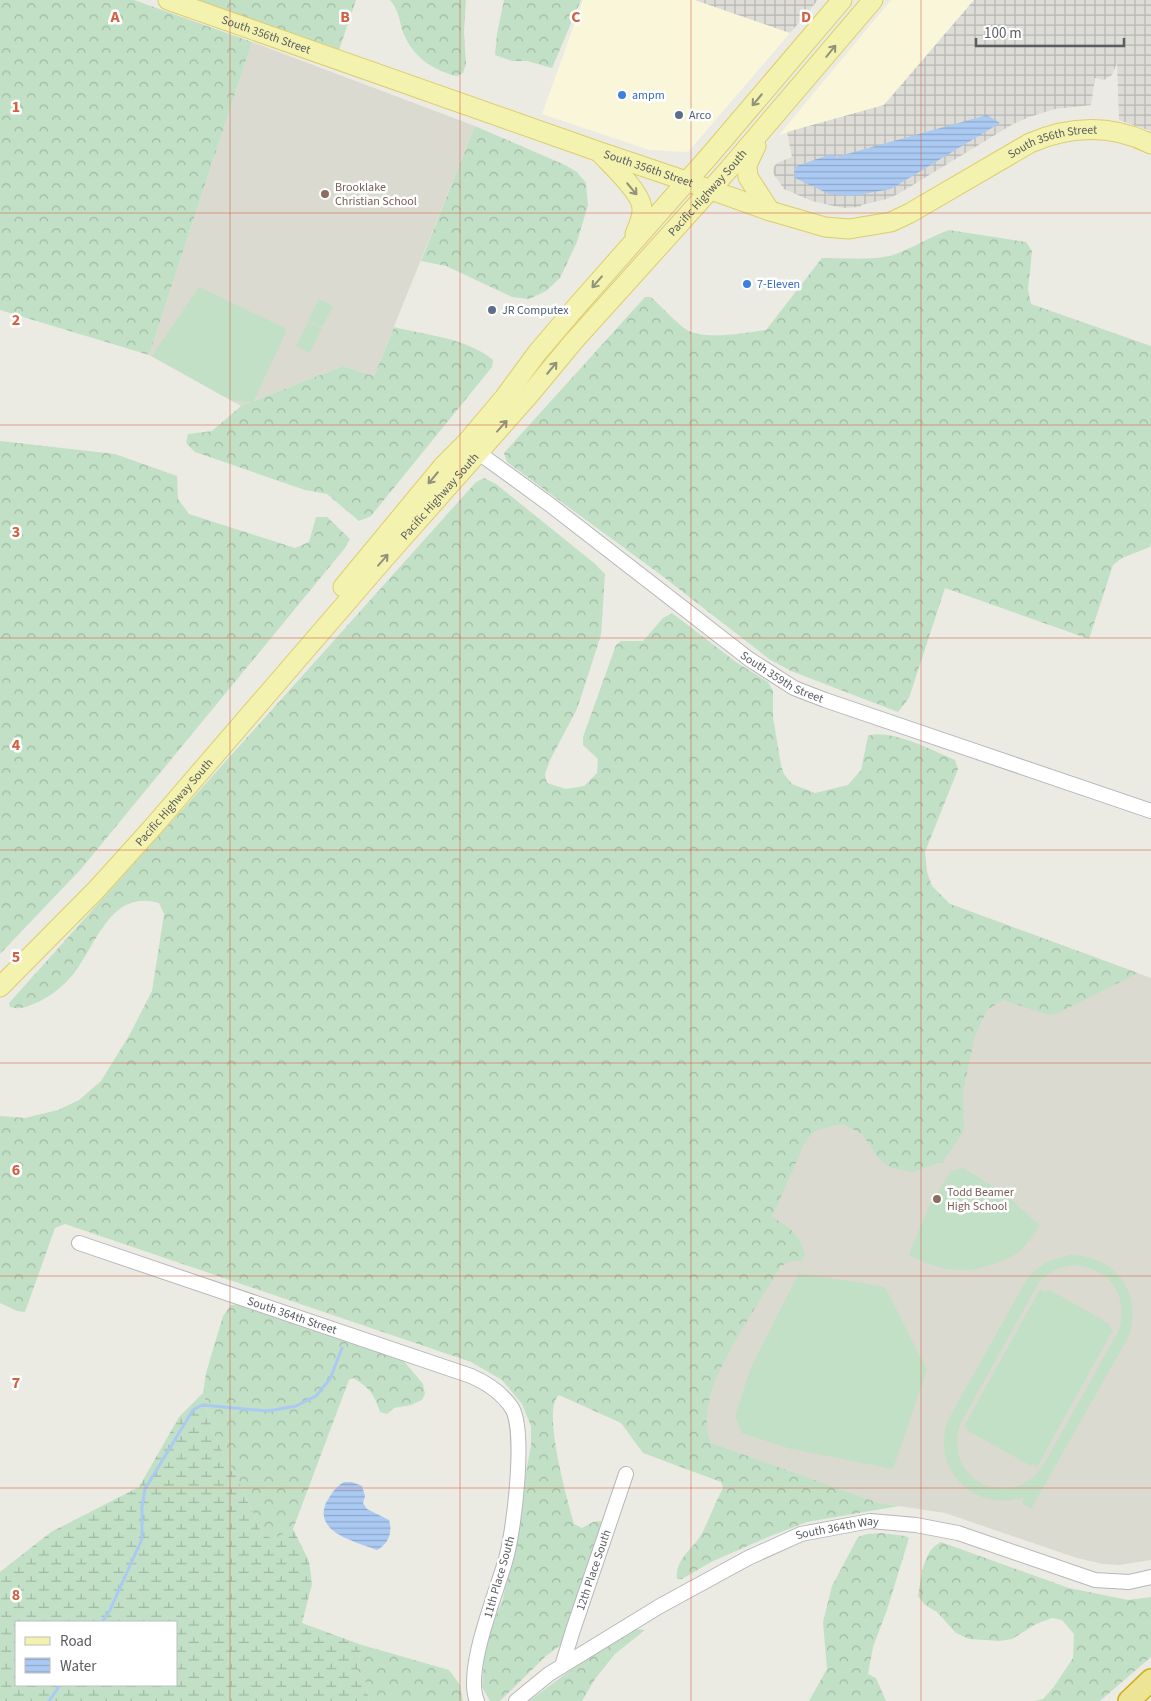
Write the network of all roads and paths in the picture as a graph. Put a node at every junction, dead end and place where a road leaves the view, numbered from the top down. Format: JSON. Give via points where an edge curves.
{"nodes":[{"id":1,"x":168,"y":0,"type":"edge"},
{"id":2,"x":842,"y":0,"type":"edge"},
{"id":3,"x":873,"y":0,"type":"edge"},
{"id":4,"x":763,"y":130,"type":"junction"},
{"id":5,"x":1151,"y":144,"type":"edge"},
{"id":6,"x":600,"y":152,"type":"junction"},
{"id":7,"x":686,"y":180,"type":"junction"},
{"id":8,"x":710,"y":189,"type":"junction"},
{"id":9,"x":770,"y":212,"type":"junction"},
{"id":10,"x":630,"y":246,"type":"junction"},
{"id":11,"x":472,"y":448,"type":"junction"},
{"id":12,"x":1151,"y":811,"type":"edge"},
{"id":13,"x":0,"y":973,"type":"edge"},
{"id":14,"x":0,"y":987,"type":"edge"},
{"id":15,"x":79,"y":1243,"type":"dead end"},
{"id":16,"x":502,"y":1396,"type":"joint"},
{"id":17,"x":626,"y":1474,"type":"dead end"},
{"id":18,"x":1151,"y":1577,"type":"edge"},
{"id":19,"x":562,"y":1666,"type":"junction"},
{"id":20,"x":1151,"y":1680,"type":"edge"},
{"id":21,"x":477,"y":1701,"type":"edge"},
{"id":22,"x":516,"y":1701,"type":"edge"},
{"id":23,"x":1129,"y":1701,"type":"edge"}],
"edges":[{"from":1,"to":6,"type":"main road","name":"South 356th Street"},
{"from":2,"to":7,"type":"main road","name":"Pacific Highway South","one_way":true},
{"from":4,"to":3,"type":"main road","name":"Pacific Highway South","one_way":true},
{"from":4,"to":8,"type":"main road","name":"Pacific Highway South"},
{"from":4,"to":9,"type":"main road","via":[[747,170]]},
{"from":5,"to":9,"type":"main road","name":"South 356th Street","via":[[1110,131],[1072,130],[1050,134],[910,213],[891,222],[870,226],[849,229],[824,226]]},
{"from":6,"to":7,"type":"main road","name":"South 356th Street"},
{"from":6,"to":10,"type":"main road","one_way":true,"via":[[641,202],[642,211]]},
{"from":7,"to":8,"type":"main road","name":"South 356th Street"},
{"from":7,"to":10,"type":"main road","name":"Pacific Highway South"},
{"from":8,"to":9,"type":"main road","name":"South 356th Street"},
{"from":11,"to":8,"type":"main road","name":"Pacific Highway South","one_way":true,"via":[[530,394]]},
{"from":10,"to":11,"type":"main road","name":"Pacific Highway South","one_way":true,"via":[[537,353]]},
{"from":11,"to":12,"type":"street","name":"South 359th Street","via":[[749,659],[794,688]]},
{"from":11,"to":13,"type":"main road","name":"Pacific Highway South","one_way":true,"via":[[443,466],[138,828]]},
{"from":14,"to":11,"type":"main road","name":"Pacific Highway South","one_way":true,"via":[[146,835],[384,559]]},
{"from":15,"to":16,"type":"street","name":"South 364th Street","via":[[471,1376]]},
{"from":16,"to":21,"type":"street","name":"11th Place South","via":[[516,1423],[518,1470],[510,1544],[477,1652],[474,1692]]},
{"from":17,"to":19,"type":"street","name":"12th Place South"},
{"from":18,"to":19,"type":"street","name":"South 364th Way","via":[[1129,1582],[1095,1580],[950,1532],[905,1523],[870,1521],[801,1534],[748,1558],[660,1606]]},
{"from":19,"to":22,"type":"street","name":"South 364th Way"},
{"from":20,"to":23,"type":"highway"}]}
